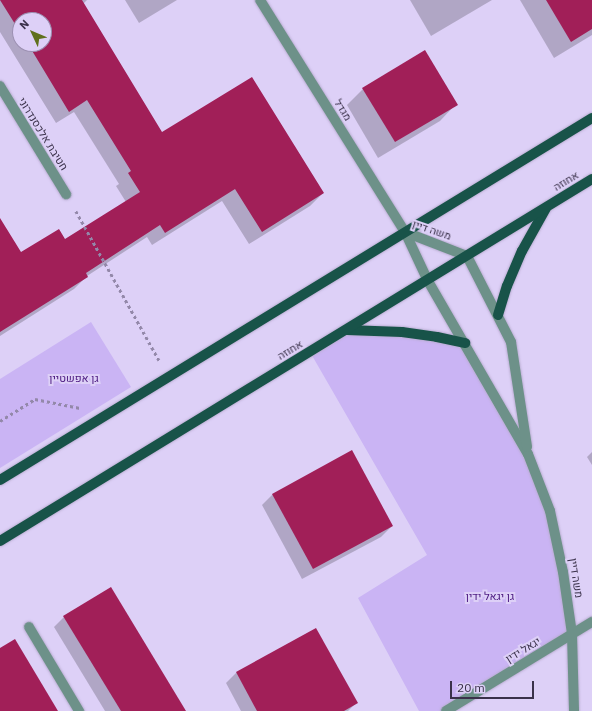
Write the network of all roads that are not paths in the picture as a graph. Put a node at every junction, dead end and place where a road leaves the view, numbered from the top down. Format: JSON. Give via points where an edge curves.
{"nodes":[{"id":1,"x":260,"y":0,"type":"edge"},
{"id":2,"x":0,"y":86,"type":"edge"},
{"id":3,"x":592,"y":118,"type":"edge"},
{"id":4,"x":592,"y":179,"type":"edge"},
{"id":5,"x":66,"y":194,"type":"road end"},
{"id":6,"x":547,"y":207,"type":"junction"},
{"id":7,"x":405,"y":232,"type":"junction"},
{"id":8,"x":467,"y":256,"type":"junction"},
{"id":9,"x":428,"y":281,"type":"junction"},
{"id":10,"x":498,"y":315,"type":"junction"},
{"id":11,"x":347,"y":330,"type":"junction"},
{"id":12,"x":465,"y":343,"type":"junction"},
{"id":13,"x":528,"y":454,"type":"junction"},
{"id":14,"x":0,"y":480,"type":"edge"},
{"id":15,"x":0,"y":541,"type":"edge"},
{"id":16,"x":592,"y":622,"type":"edge"},
{"id":17,"x":29,"y":627,"type":"dead end"},
{"id":18,"x":572,"y":634,"type":"junction"},
{"id":19,"x":79,"y":711,"type":"edge"},
{"id":20,"x":446,"y":711,"type":"edge"},
{"id":21,"x":574,"y":711,"type":"edge"}],
"edges":[{"from":1,"to":7,"type":"street","name":"מגדל"},
{"from":2,"to":5,"type":"street","name":"חטיבת אלכסנדרוני"},
{"from":3,"to":7,"type":"main road"},
{"from":4,"to":6,"type":"main road","name":"אחוזה"},
{"from":6,"to":8,"type":"main road","name":"אחוזה"},
{"from":6,"to":10,"type":"main road","via":[[522,251]]},
{"from":7,"to":8,"type":"street","name":"משה דיין"},
{"from":7,"to":9,"type":"street","name":"משה דיין"},
{"from":7,"to":14,"type":"main road"},
{"from":8,"to":9,"type":"main road","name":"אחוזה"},
{"from":8,"to":10,"type":"street","name":"משה דיין"},
{"from":9,"to":11,"type":"main road","name":"אחוזה"},
{"from":9,"to":12,"type":"street","name":"משה דיין"},
{"from":10,"to":13,"type":"street","name":"משה דיין","via":[[511,342]]},
{"from":11,"to":12,"type":"main road","via":[[402,332]]},
{"from":11,"to":15,"type":"main road","name":"אחוזה"},
{"from":12,"to":13,"type":"street","name":"משה דיין"},
{"from":13,"to":18,"type":"street","name":"משה דיין","via":[[550,510]]},
{"from":16,"to":18,"type":"street","name":"יגאל ידין"},
{"from":17,"to":19,"type":"street"},
{"from":18,"to":20,"type":"street","name":"יגאל ידין"},
{"from":18,"to":21,"type":"street","name":"משה דיין"}]}
